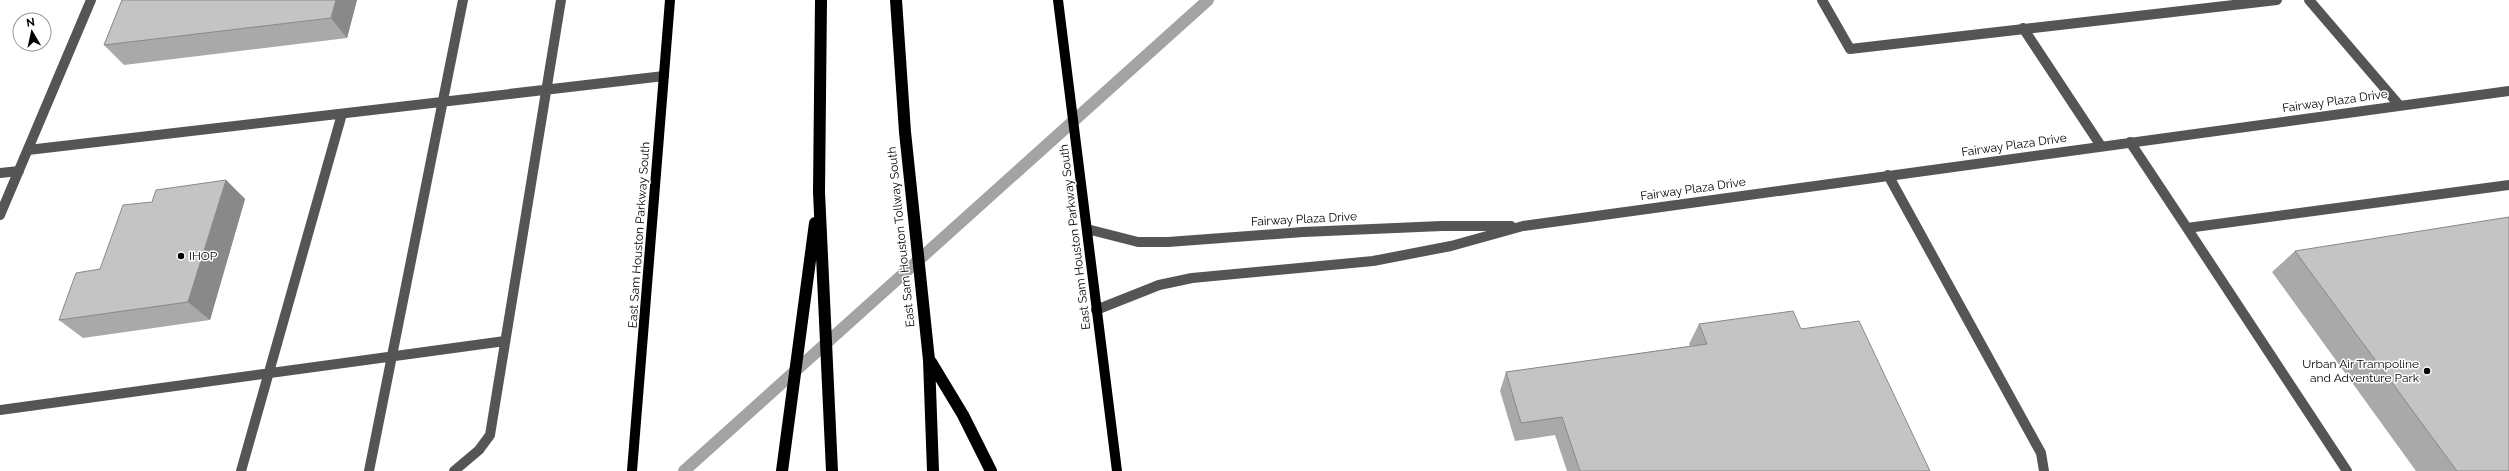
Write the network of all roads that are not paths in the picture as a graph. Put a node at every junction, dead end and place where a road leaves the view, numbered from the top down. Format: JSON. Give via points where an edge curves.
{"nodes":[{"id":1,"x":91,"y":0,"type":"edge"},
{"id":2,"x":463,"y":0,"type":"edge"},
{"id":3,"x":561,"y":0,"type":"edge"},
{"id":4,"x":670,"y":0,"type":"edge"},
{"id":5,"x":821,"y":0,"type":"edge"},
{"id":6,"x":896,"y":0,"type":"edge"},
{"id":7,"x":1058,"y":0,"type":"edge"},
{"id":8,"x":1822,"y":0,"type":"edge"},
{"id":9,"x":2278,"y":0,"type":"edge"},
{"id":10,"x":2309,"y":0,"type":"edge"},
{"id":11,"x":2023,"y":28,"type":"junction"},
{"id":12,"x":664,"y":76,"type":"junction"},
{"id":13,"x":546,"y":90,"type":"junction"},
{"id":14,"x":2509,"y":91,"type":"edge"},
{"id":15,"x":442,"y":102,"type":"junction"},
{"id":16,"x":2398,"y":105,"type":"junction"},
{"id":17,"x":342,"y":114,"type":"junction"},
{"id":18,"x":2130,"y":142,"type":"junction"},
{"id":19,"x":2101,"y":146,"type":"junction"},
{"id":20,"x":28,"y":150,"type":"junction"},
{"id":21,"x":19,"y":171,"type":"junction"},
{"id":22,"x":0,"y":173,"type":"edge"},
{"id":23,"x":1888,"y":175,"type":"junction"},
{"id":24,"x":2509,"y":185,"type":"edge"},
{"id":25,"x":819,"y":192,"type":"junction"},
{"id":26,"x":0,"y":215,"type":"edge"},
{"id":27,"x":1523,"y":226,"type":"junction"},
{"id":28,"x":2187,"y":228,"type":"junction"},
{"id":29,"x":1088,"y":229,"type":"junction"},
{"id":30,"x":1096,"y":310,"type":"junction"},
{"id":31,"x":505,"y":341,"type":"junction"},
{"id":32,"x":392,"y":356,"type":"junction"},
{"id":33,"x":929,"y":360,"type":"junction"},
{"id":34,"x":269,"y":373,"type":"junction"},
{"id":35,"x":0,"y":410,"type":"edge"},
{"id":36,"x":241,"y":471,"type":"edge"},
{"id":37,"x":369,"y":471,"type":"edge"},
{"id":38,"x":454,"y":471,"type":"edge"},
{"id":39,"x":632,"y":471,"type":"edge"},
{"id":40,"x":782,"y":471,"type":"edge"},
{"id":41,"x":832,"y":471,"type":"edge"},
{"id":42,"x":933,"y":471,"type":"edge"},
{"id":43,"x":990,"y":471,"type":"edge"},
{"id":44,"x":1117,"y":471,"type":"edge"},
{"id":45,"x":2044,"y":471,"type":"edge"},
{"id":46,"x":2347,"y":471,"type":"edge"}],
"edges":[{"from":1,"to":20,"type":"street"},
{"from":2,"to":15,"type":"street"},
{"from":3,"to":13,"type":"street"},
{"from":4,"to":12,"type":"main road","name":"East Sam Houston Parkway South"},
{"from":5,"to":25,"type":"highway"},
{"from":6,"to":33,"type":"highway","name":"East Sam Houston Tollway South","via":[[905,132]]},
{"from":7,"to":29,"type":"main road","name":"East Sam Houston Parkway South"},
{"from":8,"to":11,"type":"street","via":[[1850,50]]},
{"from":9,"to":11,"type":"street"},
{"from":10,"to":16,"type":"street"},
{"from":11,"to":19,"type":"street"},
{"from":12,"to":13,"type":"street"},
{"from":12,"to":39,"type":"main road","name":"East Sam Houston Parkway South","via":[[636,447]]},
{"from":13,"to":15,"type":"street"},
{"from":13,"to":31,"type":"street"},
{"from":14,"to":16,"type":"street","name":"Fairway Plaza Drive"},
{"from":15,"to":17,"type":"street"},
{"from":15,"to":32,"type":"street"},
{"from":16,"to":18,"type":"street","name":"Fairway Plaza Drive"},
{"from":17,"to":20,"type":"street"},
{"from":17,"to":34,"type":"street"},
{"from":18,"to":19,"type":"street","name":"Fairway Plaza Drive"},
{"from":18,"to":28,"type":"street"},
{"from":19,"to":23,"type":"street","name":"Fairway Plaza Drive"},
{"from":20,"to":21,"type":"street"},
{"from":21,"to":22,"type":"street"},
{"from":21,"to":26,"type":"street"},
{"from":23,"to":27,"type":"street","name":"Fairway Plaza Drive"},
{"from":23,"to":45,"type":"street","via":[[2041,453]]},
{"from":24,"to":28,"type":"street"},
{"from":25,"to":40,"type":"highway"},
{"from":25,"to":41,"type":"highway"},
{"from":27,"to":29,"type":"street","name":"Fairway Plaza Drive","via":[[1442,226],[1303,232],[1168,242],[1138,242]]},
{"from":27,"to":30,"type":"street","name":"Fairway Plaza Drive","via":[[1451,246],[1373,261],[1192,278],[1159,285]]},
{"from":28,"to":46,"type":"street"},
{"from":29,"to":30,"type":"main road","name":"East Sam Houston Parkway South"},
{"from":30,"to":44,"type":"main road","name":"East Sam Houston Parkway South"},
{"from":31,"to":32,"type":"street"},
{"from":31,"to":38,"type":"street","via":[[490,436],[479,450]]},
{"from":32,"to":34,"type":"street"},
{"from":32,"to":37,"type":"street"},
{"from":33,"to":42,"type":"highway","name":"East Sam Houston Tollway South"},
{"from":33,"to":43,"type":"highway","via":[[963,415]]},
{"from":34,"to":35,"type":"street"},
{"from":34,"to":36,"type":"street"}]}
